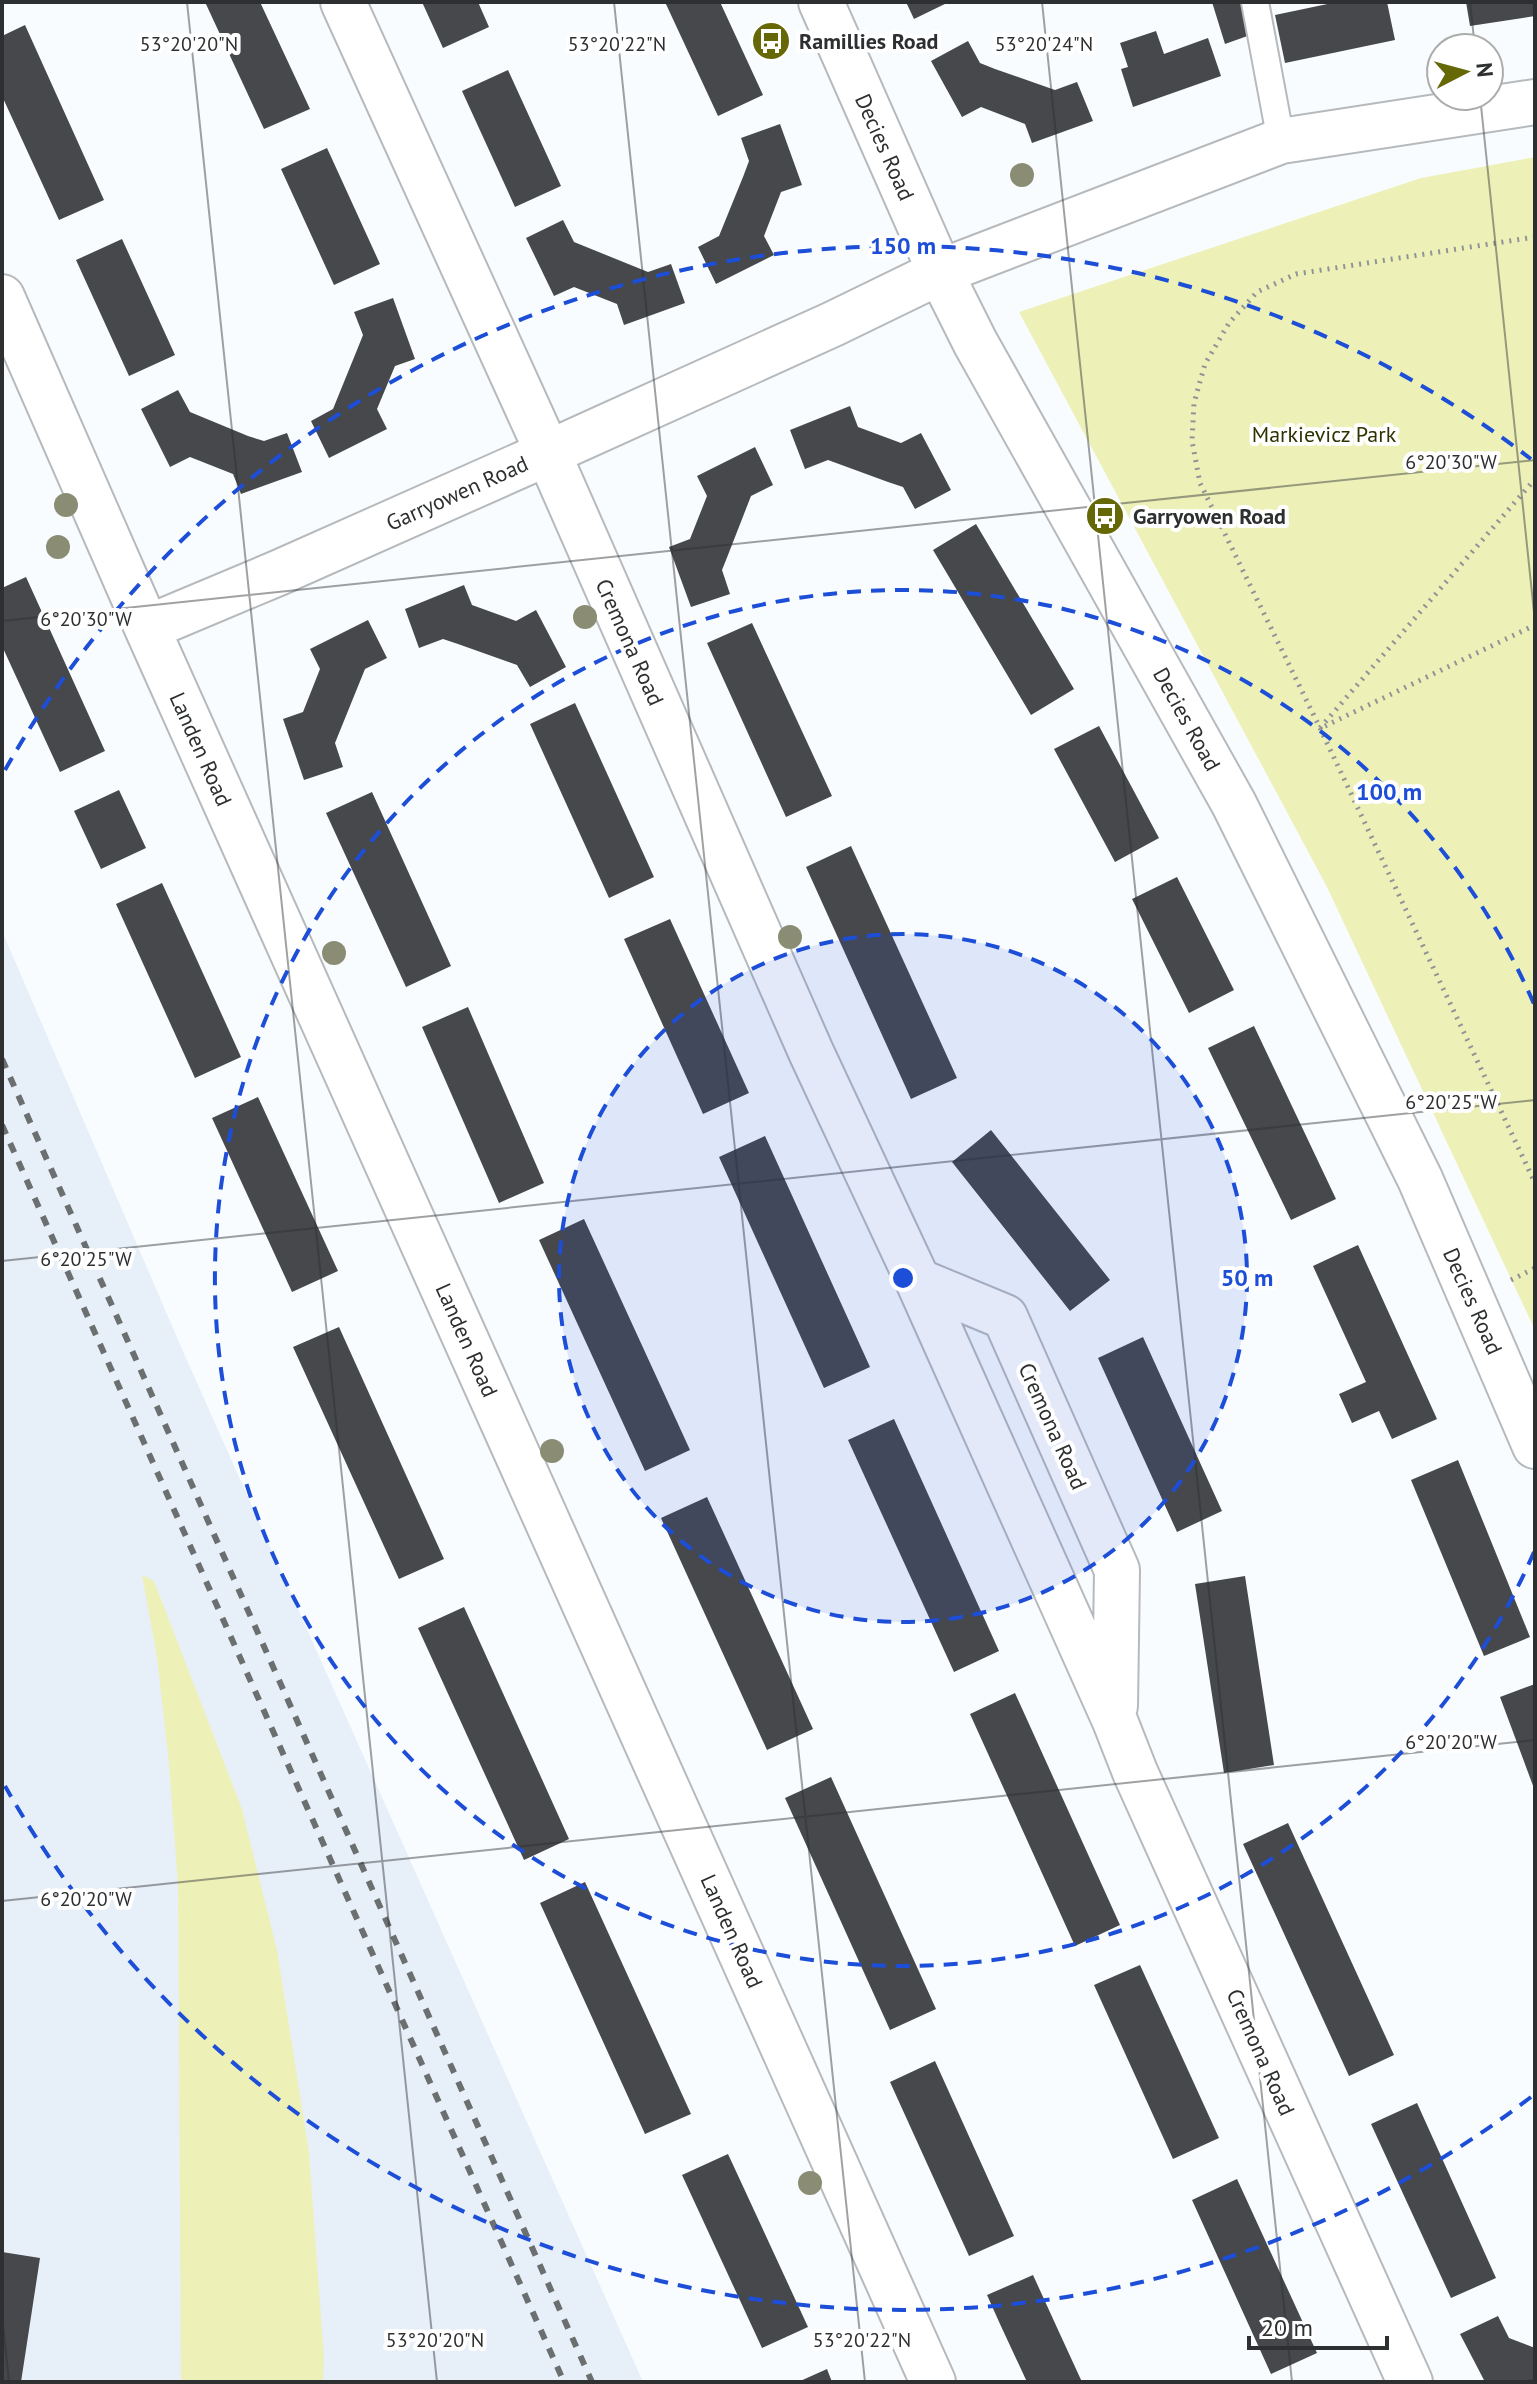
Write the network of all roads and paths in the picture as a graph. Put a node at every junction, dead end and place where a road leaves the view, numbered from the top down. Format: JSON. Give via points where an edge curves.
{"nodes":[{"id":1,"x":343,"y":2,"type":"edge"},
{"id":2,"x":821,"y":2,"type":"edge"},
{"id":3,"x":1255,"y":2,"type":"edge"},
{"id":4,"x":1535,"y":102,"type":"edge"},
{"id":5,"x":1281,"y":141,"type":"junction"},
{"id":6,"x":1535,"y":237,"type":"edge"},
{"id":7,"x":940,"y":272,"type":"junction"},
{"id":8,"x":2,"y":297,"type":"edge"},
{"id":9,"x":548,"y":453,"type":"junction"},
{"id":10,"x":1535,"y":479,"type":"edge"},
{"id":11,"x":1535,"y":625,"type":"edge"},
{"id":12,"x":147,"y":628,"type":"junction"},
{"id":13,"x":1320,"y":728,"type":"junction"},
{"id":14,"x":1535,"y":1183,"type":"edge"},
{"id":15,"x":918,"y":1281,"type":"junction"},
{"id":16,"x":1535,"y":1446,"type":"edge"},
{"id":17,"x":1115,"y":1721,"type":"junction"},
{"id":18,"x":933,"y":2382,"type":"edge"},
{"id":19,"x":1410,"y":2382,"type":"edge"}],
"edges":[{"from":1,"to":9,"type":"street","name":"Cremona Road"},
{"from":2,"to":7,"type":"street","name":"Decies Road"},
{"from":3,"to":5,"type":"lane"},
{"from":4,"to":5,"type":"street","name":"Garryowen Road"},
{"from":5,"to":7,"type":"street","name":"Garryowen Road"},
{"from":6,"to":13,"type":"path","via":[[1296,274],[1257,292],[1229,323],[1205,364],[1194,403],[1192,441],[1200,483]]},
{"from":7,"to":9,"type":"street","name":"Garryowen Road"},
{"from":7,"to":16,"type":"street","name":"Decies Road","via":[[1234,804],[1420,1179]]},
{"from":8,"to":12,"type":"street","name":"Landen Road"},
{"from":9,"to":12,"type":"street","name":"Garryowen Road"},
{"from":9,"to":15,"type":"street","name":"Cremona Road","via":[[811,1052]]},
{"from":10,"to":13,"type":"path"},
{"from":11,"to":13,"type":"path"},
{"from":12,"to":18,"type":"street","name":"Landen Road"},
{"from":13,"to":14,"type":"path"},
{"from":15,"to":17,"type":"street","name":"Cremona Road"},
{"from":15,"to":17,"type":"street","name":"Cremona Road","via":[[1005,1317],[1117,1570]]},
{"from":17,"to":19,"type":"street","name":"Cremona Road"}]}
